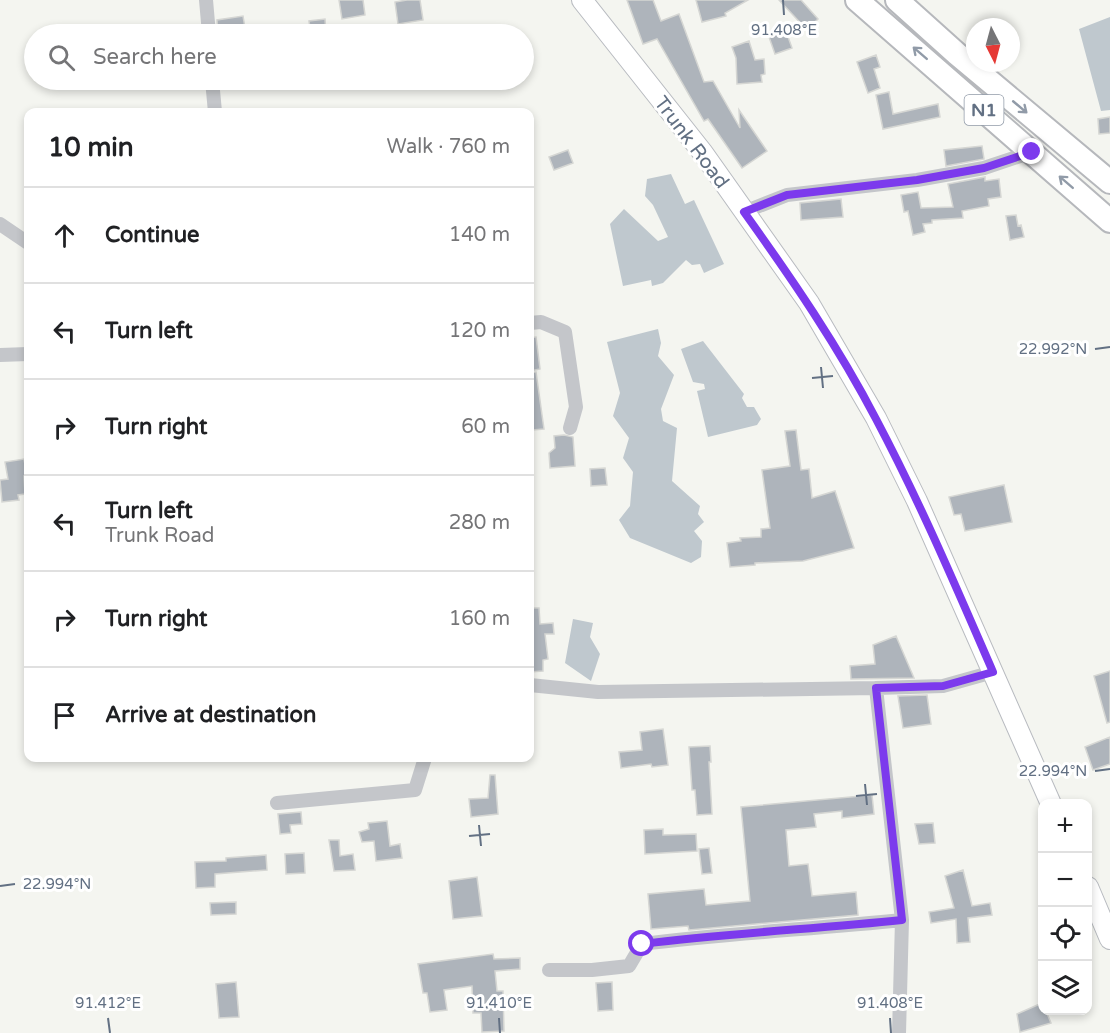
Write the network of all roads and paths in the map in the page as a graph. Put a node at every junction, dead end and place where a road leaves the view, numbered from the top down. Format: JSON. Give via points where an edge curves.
{"nodes":[{"id":1,"x":206,"y":0,"type":"edge"},
{"id":2,"x":582,"y":0,"type":"edge"},
{"id":3,"x":857,"y":0,"type":"edge"},
{"id":4,"x":897,"y":0,"type":"edge"},
{"id":5,"x":208,"y":24,"type":"edge"},
{"id":6,"x":213,"y":90,"type":"edge"},
{"id":7,"x":215,"y":108,"type":"edge"},
{"id":8,"x":1032,"y":152,"type":"junction"},
{"id":9,"x":1107,"y":175,"type":"edge"},
{"id":10,"x":744,"y":212,"type":"junction"},
{"id":11,"x":1110,"y":221,"type":"edge"},
{"id":12,"x":0,"y":224,"type":"edge"},
{"id":13,"x":24,"y":240,"type":"edge"},
{"id":14,"x":534,"y":322,"type":"edge"},
{"id":15,"x":24,"y":354,"type":"edge"},
{"id":16,"x":0,"y":355,"type":"edge"},
{"id":17,"x":570,"y":428,"type":"dead end"},
{"id":18,"x":993,"y":672,"type":"junction"},
{"id":19,"x":534,"y":685,"type":"edge"},
{"id":20,"x":876,"y":688,"type":"junction"},
{"id":21,"x":424,"y":762,"type":"edge"},
{"id":22,"x":1049,"y":799,"type":"edge"},
{"id":23,"x":277,"y":803,"type":"dead end"},
{"id":24,"x":1092,"y":897,"type":"edge"},
{"id":25,"x":902,"y":920,"type":"junction"},
{"id":26,"x":1110,"y":939,"type":"edge"},
{"id":27,"x":549,"y":970,"type":"dead end"},
{"id":28,"x":899,"y":1033,"type":"edge"}],
"edges":[{"from":1,"to":5,"type":"street"},
{"from":2,"to":10,"type":"main road","name":"Trunk Road","via":[[703,153]]},
{"from":8,"to":3,"type":"highway","number":"N1","one_way":true},
{"from":4,"to":9,"type":"highway","number":"N1","one_way":true,"via":[[957,54]]},
{"from":6,"to":7,"type":"street"},
{"from":8,"to":10,"type":"street","via":[[984,168],[917,180],[787,195]]},
{"from":11,"to":8,"type":"highway","number":"N1","one_way":true},
{"from":10,"to":18,"type":"main road","name":"Trunk Road","via":[[809,303],[876,418]]},
{"from":12,"to":13,"type":"street"},
{"from":14,"to":17,"type":"street","via":[[541,321],[564,332],[576,407]]},
{"from":15,"to":16,"type":"street"},
{"from":18,"to":20,"type":"street","via":[[943,686]]},
{"from":18,"to":22,"type":"main road","name":"Trunk Road"},
{"from":19,"to":20,"type":"street","via":[[598,693]]},
{"from":20,"to":25,"type":"street"},
{"from":21,"to":23,"type":"street","via":[[415,790]]},
{"from":24,"to":26,"type":"main road"},
{"from":25,"to":27,"type":"street","via":[[642,944],[629,966]]},
{"from":25,"to":28,"type":"street"}]}
